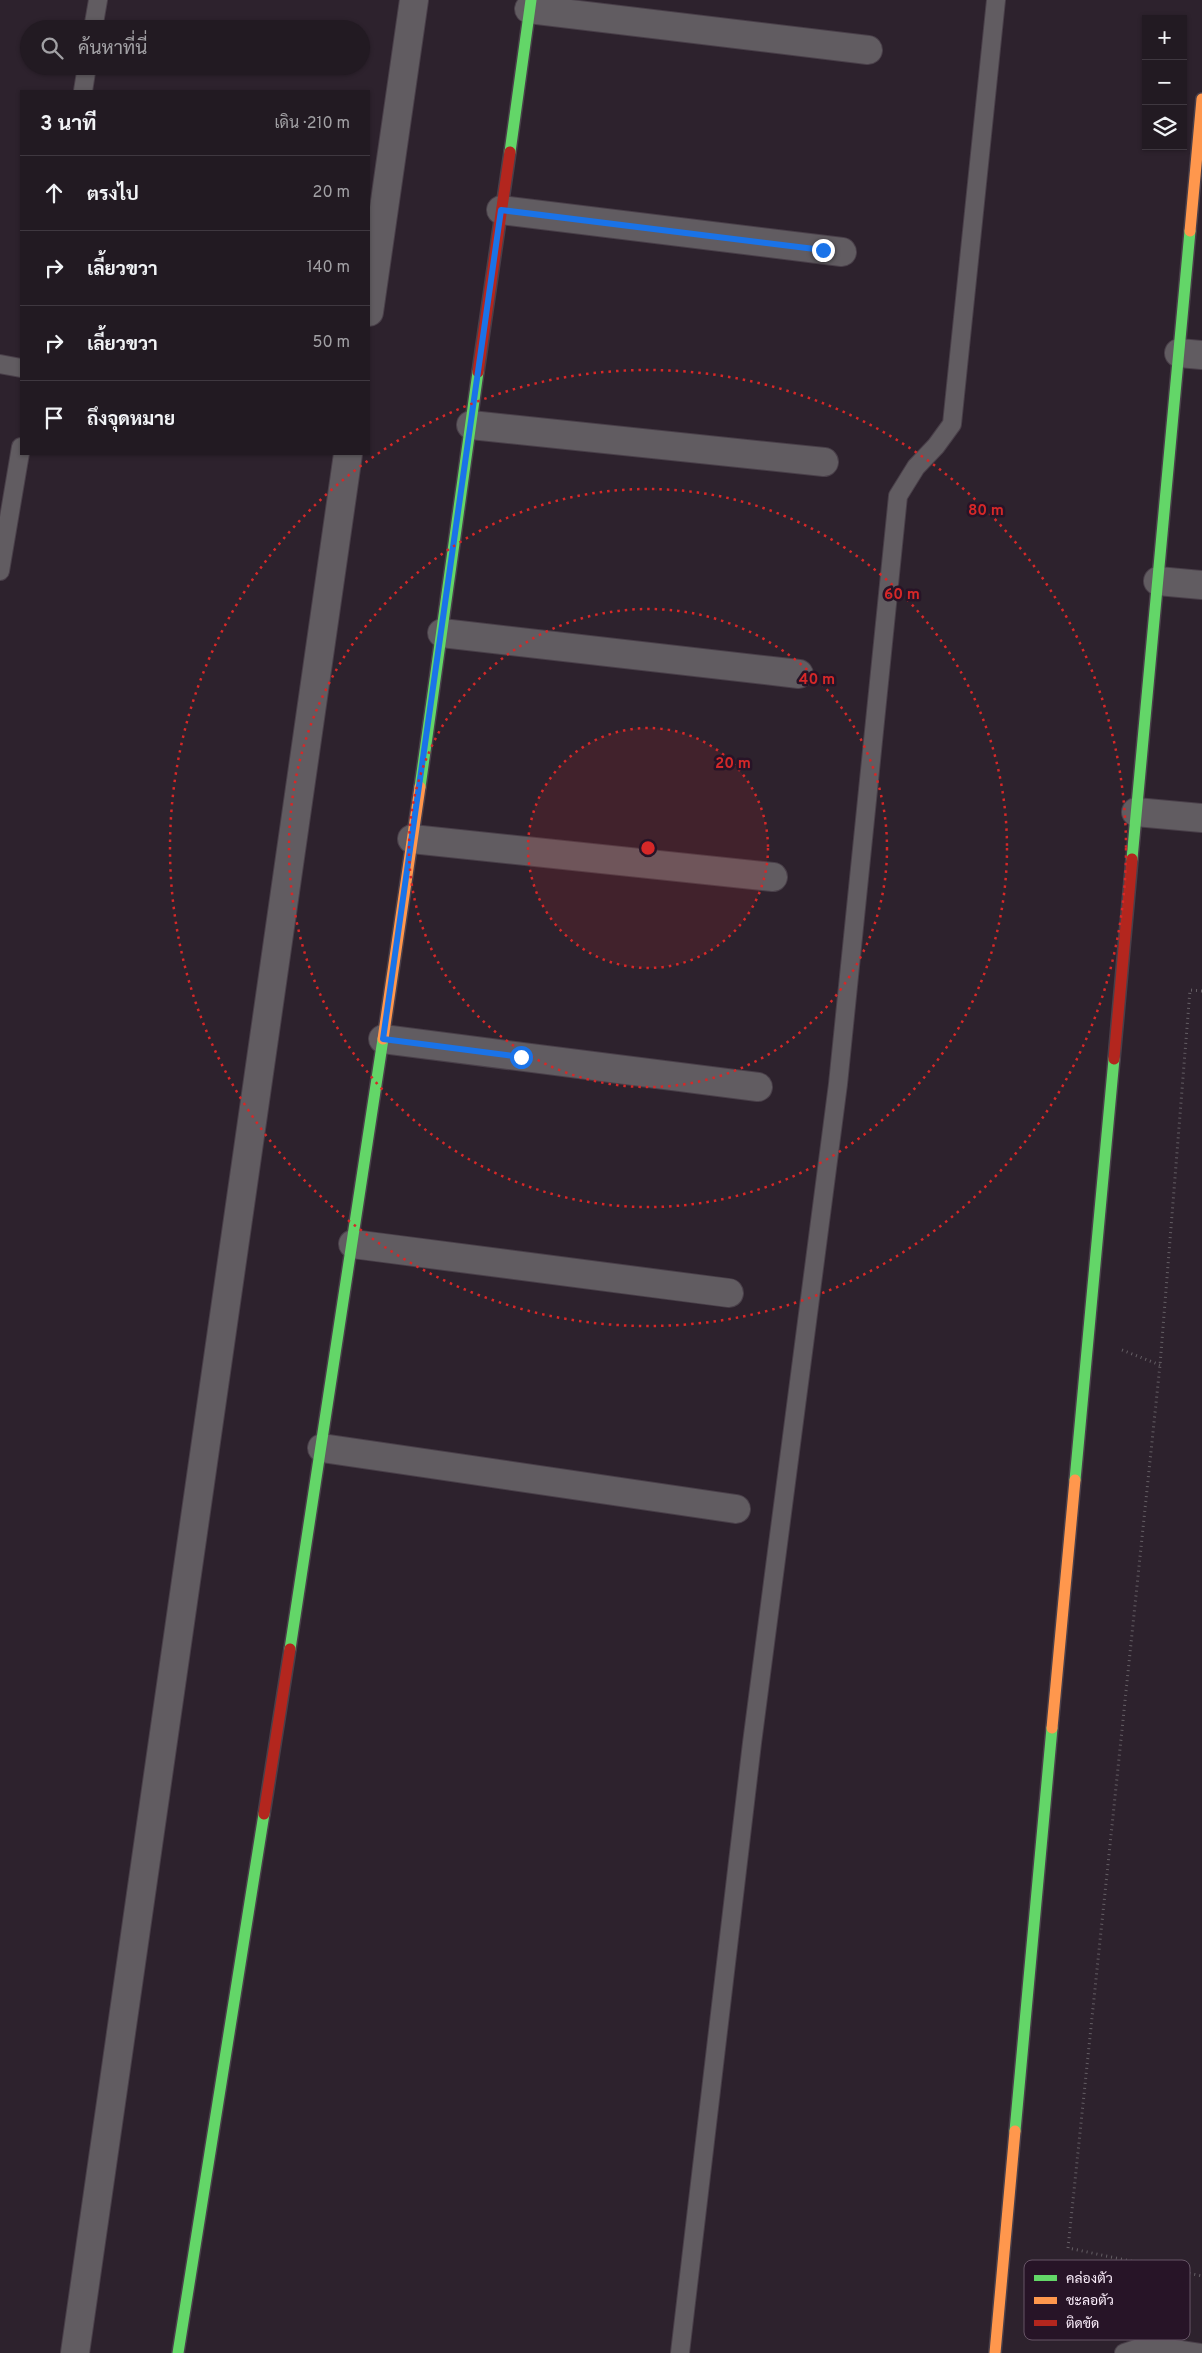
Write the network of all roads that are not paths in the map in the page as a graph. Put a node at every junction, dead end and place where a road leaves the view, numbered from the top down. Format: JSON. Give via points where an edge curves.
{"nodes":[{"id":1,"x":98,"y":0,"type":"edge"},
{"id":2,"x":414,"y":0,"type":"edge"},
{"id":3,"x":996,"y":0,"type":"edge"},
{"id":4,"x":530,"y":4,"type":"edge"},
{"id":5,"x":95,"y":20,"type":"edge"},
{"id":6,"x":868,"y":50,"type":"dead end"},
{"id":7,"x":85,"y":75,"type":"edge"},
{"id":8,"x":82,"y":90,"type":"edge"},
{"id":9,"x":1202,"y":99,"type":"edge"},
{"id":10,"x":1201,"y":118,"type":"edge"},
{"id":11,"x":501,"y":210,"type":"junction"},
{"id":12,"x":842,"y":252,"type":"dead end"},
{"id":13,"x":370,"y":305,"type":"edge"},
{"id":14,"x":1190,"y":354,"type":"edge"},
{"id":15,"x":0,"y":364,"type":"edge"},
{"id":16,"x":20,"y":368,"type":"edge"},
{"id":17,"x":471,"y":425,"type":"junction"},
{"id":18,"x":20,"y":453,"type":"edge"},
{"id":19,"x":348,"y":455,"type":"edge"},
{"id":20,"x":824,"y":462,"type":"dead end"},
{"id":21,"x":0,"y":571,"type":"edge"},
{"id":22,"x":1158,"y":581,"type":"junction"},
{"id":23,"x":1202,"y":585,"type":"edge"},
{"id":24,"x":442,"y":633,"type":"junction"},
{"id":25,"x":799,"y":674,"type":"dead end"},
{"id":26,"x":1136,"y":812,"type":"junction"},
{"id":27,"x":1202,"y":818,"type":"edge"},
{"id":28,"x":412,"y":840,"type":"junction"},
{"id":29,"x":773,"y":877,"type":"dead end"},
{"id":30,"x":383,"y":1039,"type":"junction"},
{"id":31,"x":758,"y":1087,"type":"dead end"},
{"id":32,"x":352,"y":1244,"type":"junction"},
{"id":33,"x":729,"y":1292,"type":"dead end"},
{"id":34,"x":322,"y":1448,"type":"junction"},
{"id":35,"x":736,"y":1509,"type":"dead end"},
{"id":36,"x":75,"y":2353,"type":"edge"},
{"id":37,"x":178,"y":2353,"type":"edge"},
{"id":38,"x":680,"y":2353,"type":"edge"},
{"id":39,"x":995,"y":2353,"type":"edge"},
{"id":40,"x":1124,"y":2353,"type":"edge"},
{"id":41,"x":1200,"y":2353,"type":"edge"}],
"edges":[{"from":1,"to":5,"type":"lane"},
{"from":2,"to":13,"type":"street"},
{"from":3,"to":38,"type":"lane","via":[[952,424],[916,467],[898,496],[838,1084],[752,1743]]},
{"from":4,"to":6,"type":"street"},
{"from":4,"to":11,"type":"street"},
{"from":7,"to":8,"type":"lane"},
{"from":9,"to":10,"type":"street"},
{"from":10,"to":14,"type":"street"},
{"from":11,"to":12,"type":"street"},
{"from":11,"to":17,"type":"street"},
{"from":14,"to":22,"type":"street"},
{"from":15,"to":16,"type":"lane"},
{"from":17,"to":20,"type":"street"},
{"from":17,"to":24,"type":"street"},
{"from":18,"to":21,"type":"lane"},
{"from":19,"to":36,"type":"street"},
{"from":22,"to":23,"type":"street"},
{"from":22,"to":26,"type":"street"},
{"from":24,"to":25,"type":"street"},
{"from":24,"to":28,"type":"street"},
{"from":26,"to":27,"type":"street"},
{"from":26,"to":39,"type":"street"},
{"from":28,"to":29,"type":"street"},
{"from":28,"to":30,"type":"street"},
{"from":30,"to":31,"type":"street"},
{"from":30,"to":32,"type":"street"},
{"from":32,"to":33,"type":"street"},
{"from":32,"to":34,"type":"street"},
{"from":34,"to":35,"type":"street"},
{"from":34,"to":37,"type":"street"},
{"from":40,"to":41,"type":"lane","via":[[1148,2345]]}]}
